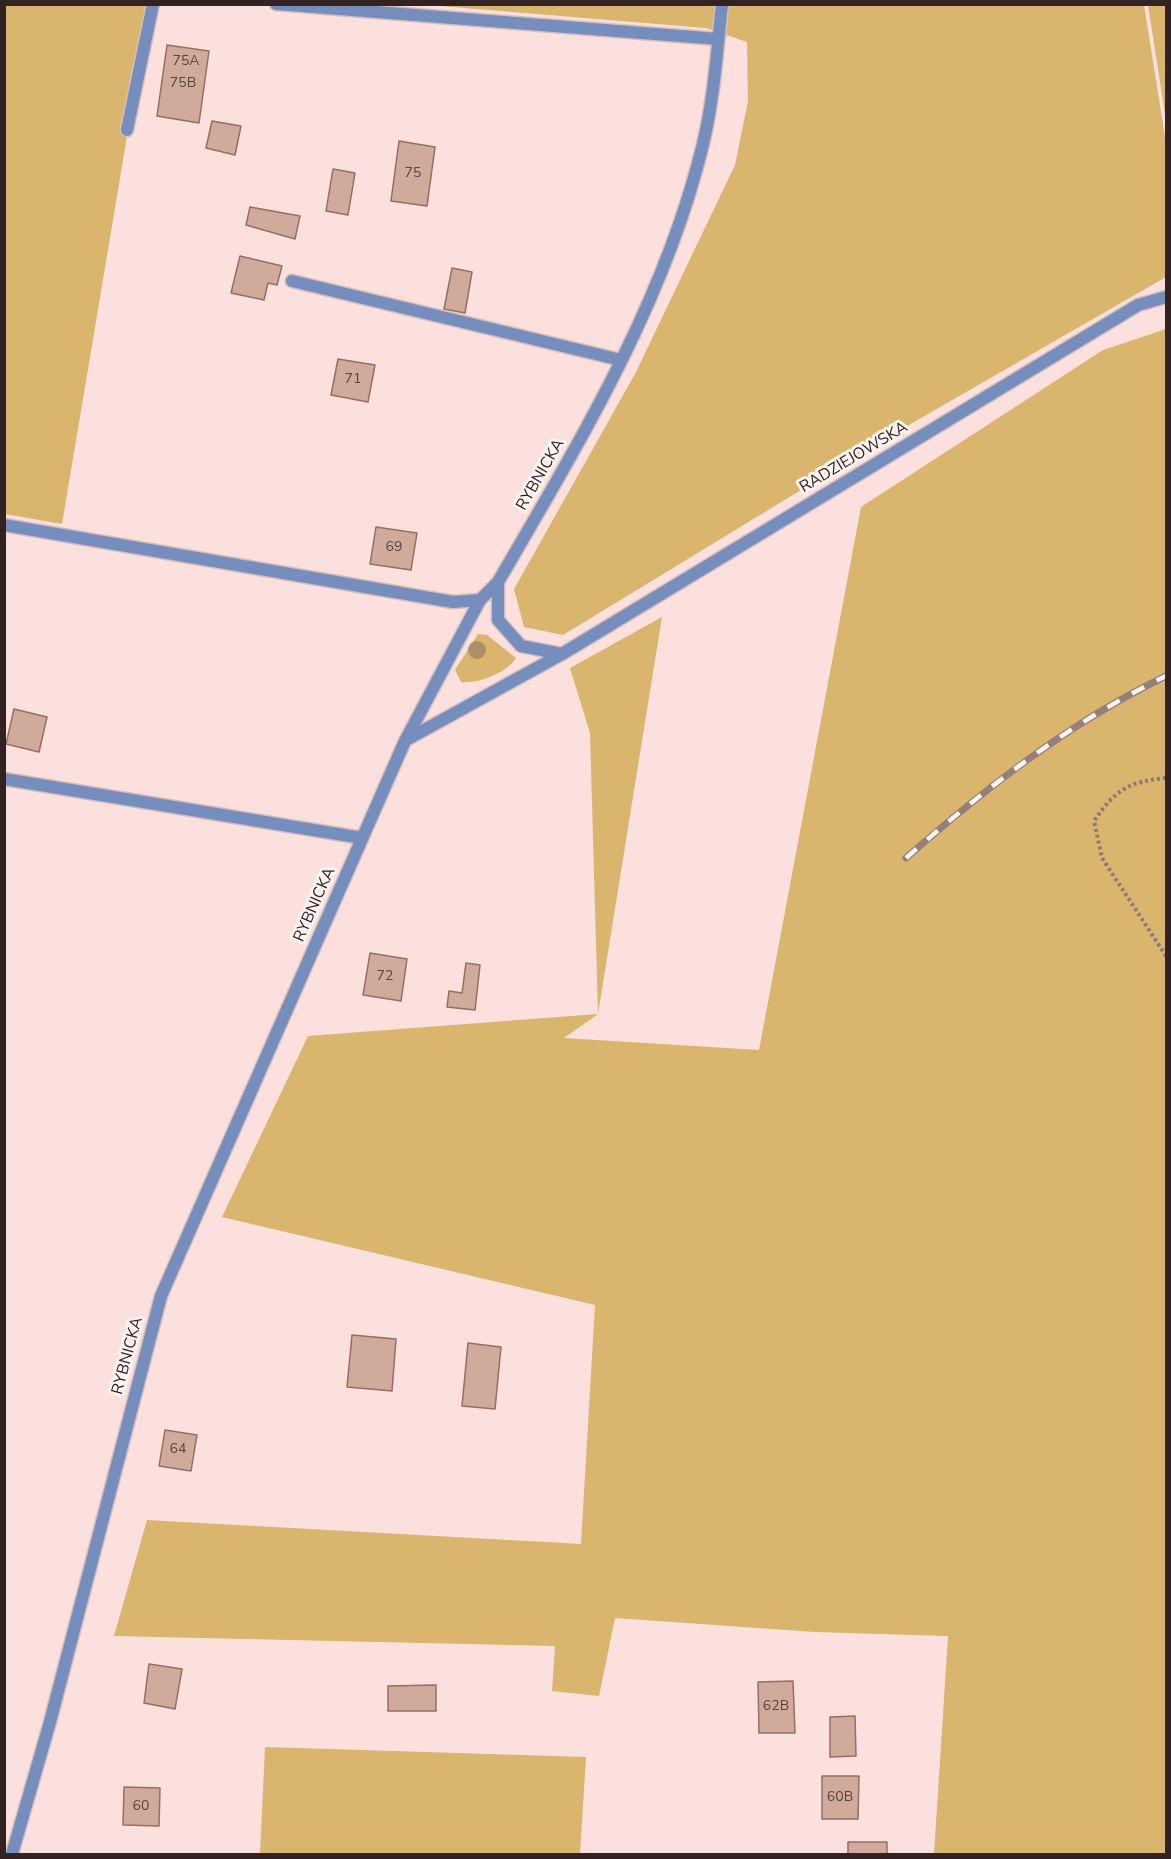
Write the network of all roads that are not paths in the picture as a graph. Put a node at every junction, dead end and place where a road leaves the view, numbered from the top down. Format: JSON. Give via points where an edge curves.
{"nodes":[{"id":1,"x":153,"y":4,"type":"edge"},
{"id":2,"x":276,"y":4,"type":"edge"},
{"id":3,"x":722,"y":4,"type":"edge"},
{"id":4,"x":718,"y":39,"type":"junction"},
{"id":5,"x":127,"y":130,"type":"dead end"},
{"id":6,"x":292,"y":281,"type":"dead end"},
{"id":7,"x":1167,"y":297,"type":"edge"},
{"id":8,"x":621,"y":360,"type":"junction"},
{"id":9,"x":4,"y":525,"type":"edge"},
{"id":10,"x":498,"y":582,"type":"junction"},
{"id":11,"x":480,"y":600,"type":"junction"},
{"id":12,"x":562,"y":654,"type":"junction"},
{"id":13,"x":405,"y":741,"type":"junction"},
{"id":14,"x":4,"y":779,"type":"edge"},
{"id":15,"x":362,"y":838,"type":"junction"},
{"id":16,"x":12,"y":1854,"type":"edge"}],
"edges":[{"from":1,"to":5,"type":"street"},
{"from":2,"to":4,"type":"street"},
{"from":3,"to":4,"type":"street","name":"RYBNICKA"},
{"from":4,"to":8,"type":"street","name":"RYBNICKA","via":[[703,143],[668,258]]},
{"from":6,"to":8,"type":"street"},
{"from":7,"to":12,"type":"street","name":"RADZIEJOWSKA","via":[[1138,305]]},
{"from":8,"to":10,"type":"street","name":"RYBNICKA","via":[[596,414]]},
{"from":9,"to":11,"type":"street","via":[[453,602]]},
{"from":10,"to":11,"type":"street","name":"RYBNICKA"},
{"from":10,"to":12,"type":"street","via":[[498,620],[521,646]]},
{"from":11,"to":13,"type":"street","name":"RYBNICKA"},
{"from":12,"to":13,"type":"street","name":"RADZIEJOWSKA"},
{"from":13,"to":15,"type":"street","name":"RYBNICKA"},
{"from":14,"to":15,"type":"street"},
{"from":15,"to":16,"type":"street","name":"RYBNICKA","via":[[161,1296]]}]}
